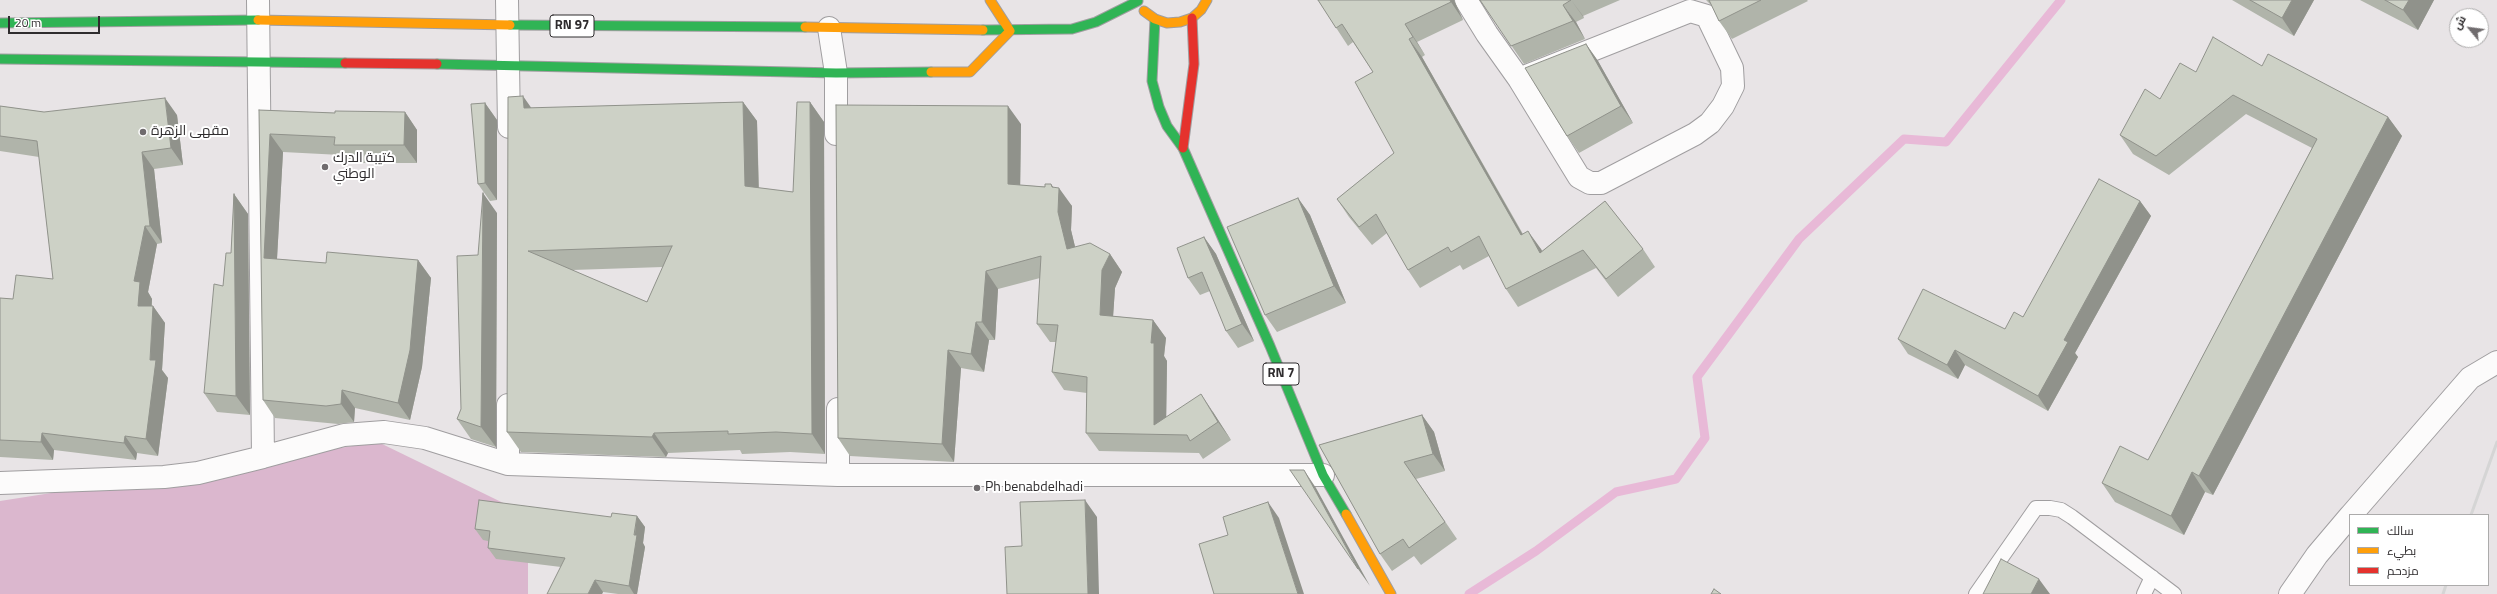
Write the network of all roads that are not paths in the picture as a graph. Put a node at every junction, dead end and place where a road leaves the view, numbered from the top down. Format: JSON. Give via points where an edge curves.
{"nodes":[{"id":1,"x":507,"y":0,"type":"edge"},
{"id":2,"x":990,"y":0,"type":"edge"},
{"id":3,"x":1138,"y":0,"type":"edge"},
{"id":4,"x":1207,"y":0,"type":"edge"},
{"id":5,"x":1466,"y":0,"type":"edge"},
{"id":6,"x":258,"y":10,"type":"edge"},
{"id":7,"x":1192,"y":18,"type":"junction"},
{"id":8,"x":1155,"y":19,"type":"junction"},
{"id":9,"x":0,"y":23,"type":"edge"},
{"id":10,"x":508,"y":25,"type":"junction"},
{"id":11,"x":829,"y":28,"type":"junction"},
{"id":12,"x":1010,"y":30,"type":"junction"},
{"id":13,"x":0,"y":59,"type":"edge"},
{"id":14,"x":258,"y":62,"type":"junction"},
{"id":15,"x":510,"y":65,"type":"junction"},
{"id":16,"x":836,"y":73,"type":"junction"},
{"id":17,"x":1519,"y":79,"type":"junction"},
{"id":18,"x":509,"y":145,"type":"edge"},
{"id":19,"x":1183,"y":148,"type":"junction"},
{"id":20,"x":836,"y":152,"type":"edge"},
{"id":21,"x":2497,"y":362,"type":"edge"},
{"id":22,"x":508,"y":384,"type":"edge"},
{"id":23,"x":838,"y":388,"type":"edge"},
{"id":24,"x":262,"y":457,"type":"junction"},
{"id":25,"x":508,"y":464,"type":"junction"},
{"id":26,"x":1323,"y":474,"type":"junction"},
{"id":27,"x":838,"y":475,"type":"junction"},
{"id":28,"x":0,"y":483,"type":"edge"},
{"id":29,"x":2353,"y":514,"type":"edge"},
{"id":30,"x":2349,"y":518,"type":"edge"},
{"id":31,"x":2152,"y":576,"type":"junction"},
{"id":32,"x":1392,"y":594,"type":"edge"},
{"id":33,"x":1976,"y":594,"type":"edge"},
{"id":34,"x":2144,"y":594,"type":"edge"},
{"id":35,"x":2174,"y":594,"type":"edge"},
{"id":36,"x":2290,"y":594,"type":"edge"}],
"edges":[{"from":1,"to":10,"type":"street"},
{"from":2,"to":12,"type":"main road"},
{"from":3,"to":8,"type":"main road","via":[[1145,12]]},
{"from":3,"to":12,"type":"main road","number":"RN 97","via":[[1096,22],[1072,29]]},
{"from":4,"to":7,"type":"main road"},
{"from":5,"to":17,"type":"street"},
{"from":6,"to":9,"type":"main road","number":"RN 97"},
{"from":6,"to":10,"type":"main road","number":"RN 97"},
{"from":6,"to":14,"type":"street"},
{"from":7,"to":8,"type":"main road","via":[[1167,23]]},
{"from":7,"to":19,"type":"main road","via":[[1194,64]]},
{"from":8,"to":19,"type":"main road","number":"RN 7","via":[[1152,82],[1159,107]]},
{"from":10,"to":11,"type":"main road","number":"RN 97"},
{"from":10,"to":15,"type":"street"},
{"from":11,"to":12,"type":"main road","number":"RN 97"},
{"from":11,"to":16,"type":"street"},
{"from":12,"to":16,"type":"main road","via":[[970,72]]},
{"from":13,"to":14,"type":"main road"},
{"from":14,"to":15,"type":"main road"},
{"from":14,"to":24,"type":"street"},
{"from":15,"to":16,"type":"main road"},
{"from":15,"to":18,"type":"street"},
{"from":16,"to":20,"type":"street"},
{"from":17,"to":17,"type":"street","via":[[1579,177],[1590,183],[1601,184],[1695,134],[1710,123],[1724,106],[1733,86],[1732,68],[1707,16],[1690,11]]},
{"from":19,"to":26,"type":"main road","number":"RN 7"},
{"from":21,"to":29,"type":"street","via":[[2470,378]]},
{"from":22,"to":25,"type":"street"},
{"from":23,"to":27,"type":"street"},
{"from":24,"to":25,"type":"street","via":[[344,435],[384,432],[425,438]]},
{"from":24,"to":28,"type":"street","via":[[198,473],[164,477]]},
{"from":25,"to":27,"type":"street"},
{"from":26,"to":27,"type":"street"},
{"from":26,"to":32,"type":"main road","number":"RN 7"},
{"from":30,"to":36,"type":"street","via":[[2317,555]]},
{"from":31,"to":33,"type":"lane","via":[[2062,510],[2036,508]]},
{"from":31,"to":34,"type":"lane"},
{"from":31,"to":35,"type":"lane"}]}
